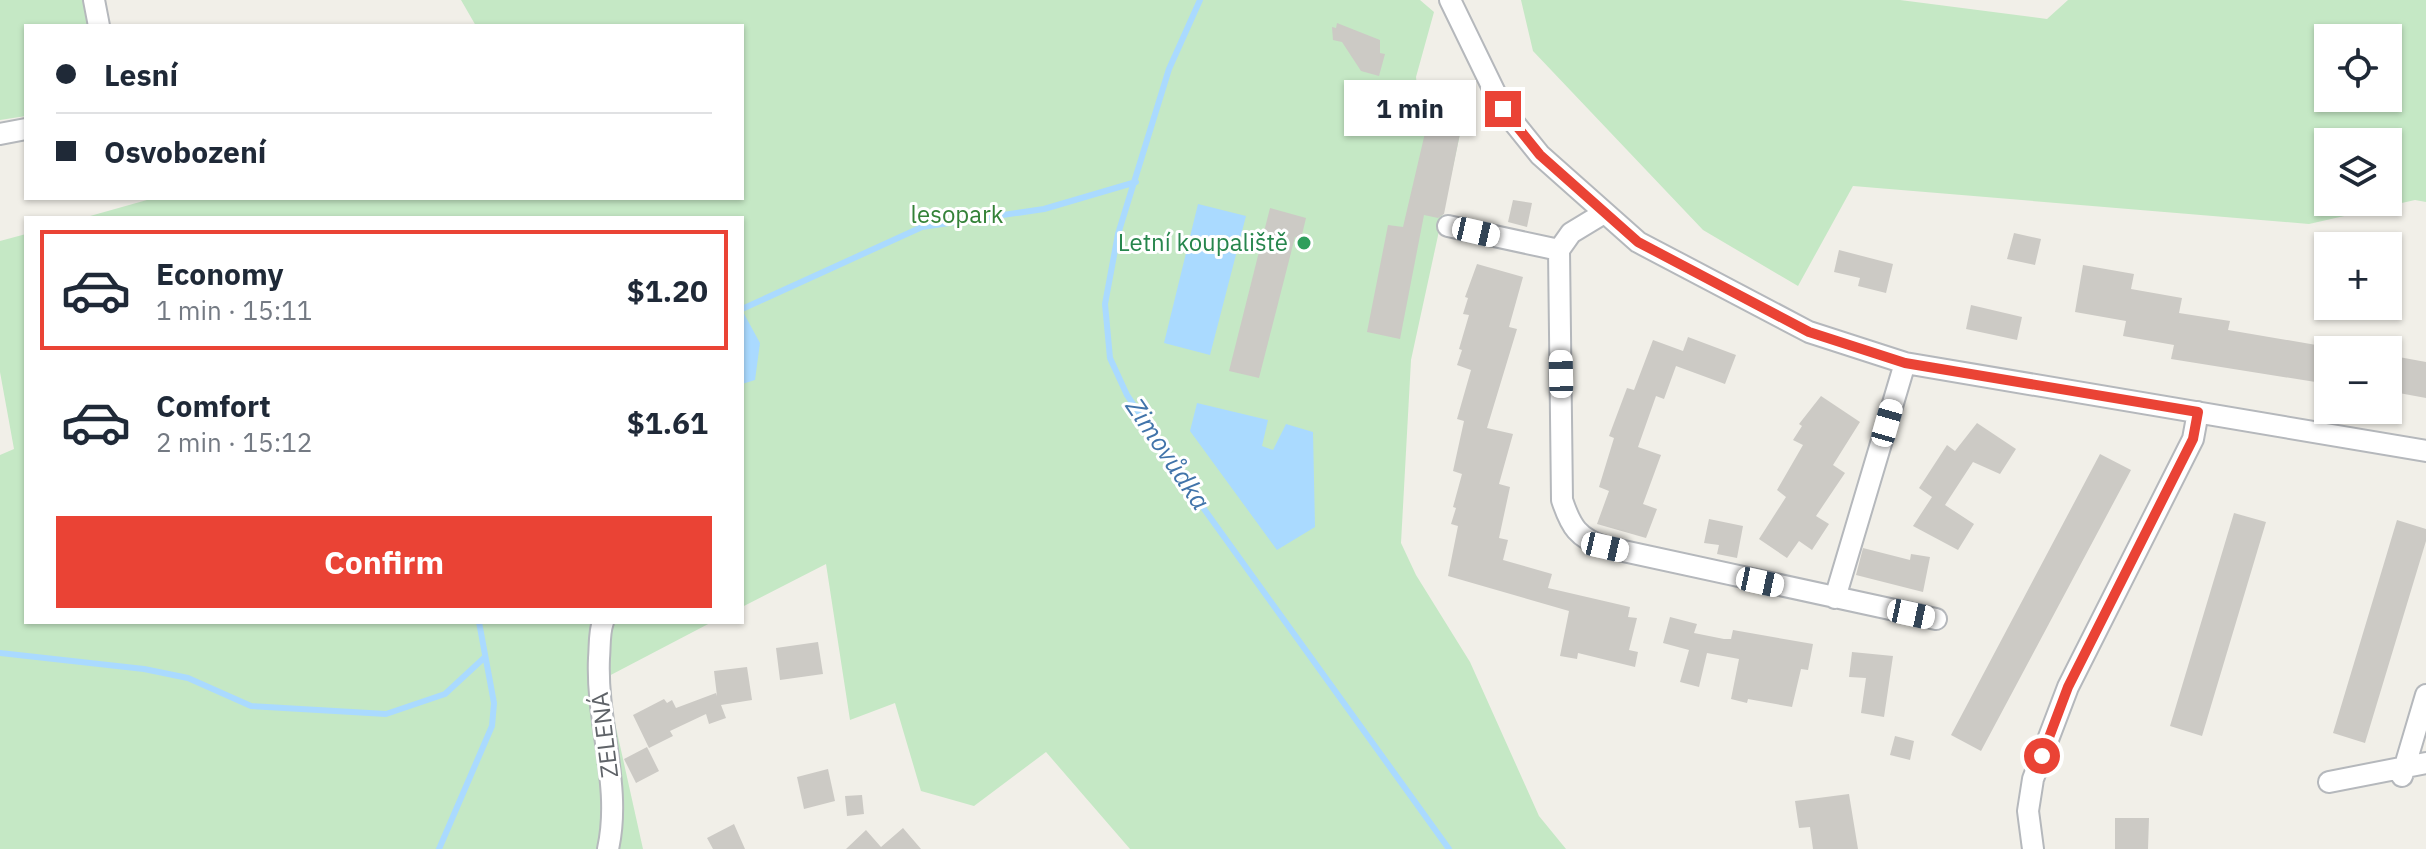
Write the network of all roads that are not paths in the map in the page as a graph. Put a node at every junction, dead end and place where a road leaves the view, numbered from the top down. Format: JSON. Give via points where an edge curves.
{"nodes":[{"id":1,"x":94,"y":0,"type":"edge"},
{"id":2,"x":1450,"y":0,"type":"edge"},
{"id":3,"x":99,"y":24,"type":"edge"},
{"id":4,"x":24,"y":129,"type":"edge"},
{"id":5,"x":0,"y":134,"type":"edge"},
{"id":6,"x":1604,"y":213,"type":"junction"},
{"id":7,"x":1448,"y":226,"type":"dead end"},
{"id":8,"x":1559,"y":250,"type":"junction"},
{"id":9,"x":1905,"y":363,"type":"junction"},
{"id":10,"x":2198,"y":412,"type":"junction"},
{"id":11,"x":2426,"y":451,"type":"edge"},
{"id":12,"x":1835,"y":598,"type":"junction"},
{"id":13,"x":1936,"y":619,"type":"dead end"},
{"id":14,"x":603,"y":624,"type":"edge"},
{"id":15,"x":2426,"y":695,"type":"edge"},
{"id":16,"x":2426,"y":763,"type":"edge"},
{"id":17,"x":2403,"y":772,"type":"junction"},
{"id":18,"x":2329,"y":782,"type":"dead end"},
{"id":19,"x":608,"y":849,"type":"edge"},
{"id":20,"x":2033,"y":849,"type":"edge"}],
"edges":[{"from":1,"to":3,"type":"street"},
{"from":2,"to":6,"type":"street","via":[[1503,109],[1540,155]]},
{"from":4,"to":5,"type":"street"},
{"from":6,"to":8,"type":"street","via":[[1571,233]]},
{"from":6,"to":9,"type":"street","via":[[1638,242],[1809,332]]},
{"from":7,"to":8,"type":"street"},
{"from":8,"to":12,"type":"street","via":[[1562,500],[1576,532],[1605,547]]},
{"from":9,"to":10,"type":"street"},
{"from":9,"to":12,"type":"street"},
{"from":10,"to":11,"type":"street"},
{"from":10,"to":20,"type":"street","via":[[2193,439],[2068,687],[2033,779],[2028,811]]},
{"from":12,"to":13,"type":"street"},
{"from":14,"to":19,"type":"street","name":"ZELENÁ","via":[[598,676],[612,775]]},
{"from":15,"to":17,"type":"street"},
{"from":16,"to":17,"type":"street"},
{"from":17,"to":18,"type":"street"}]}
